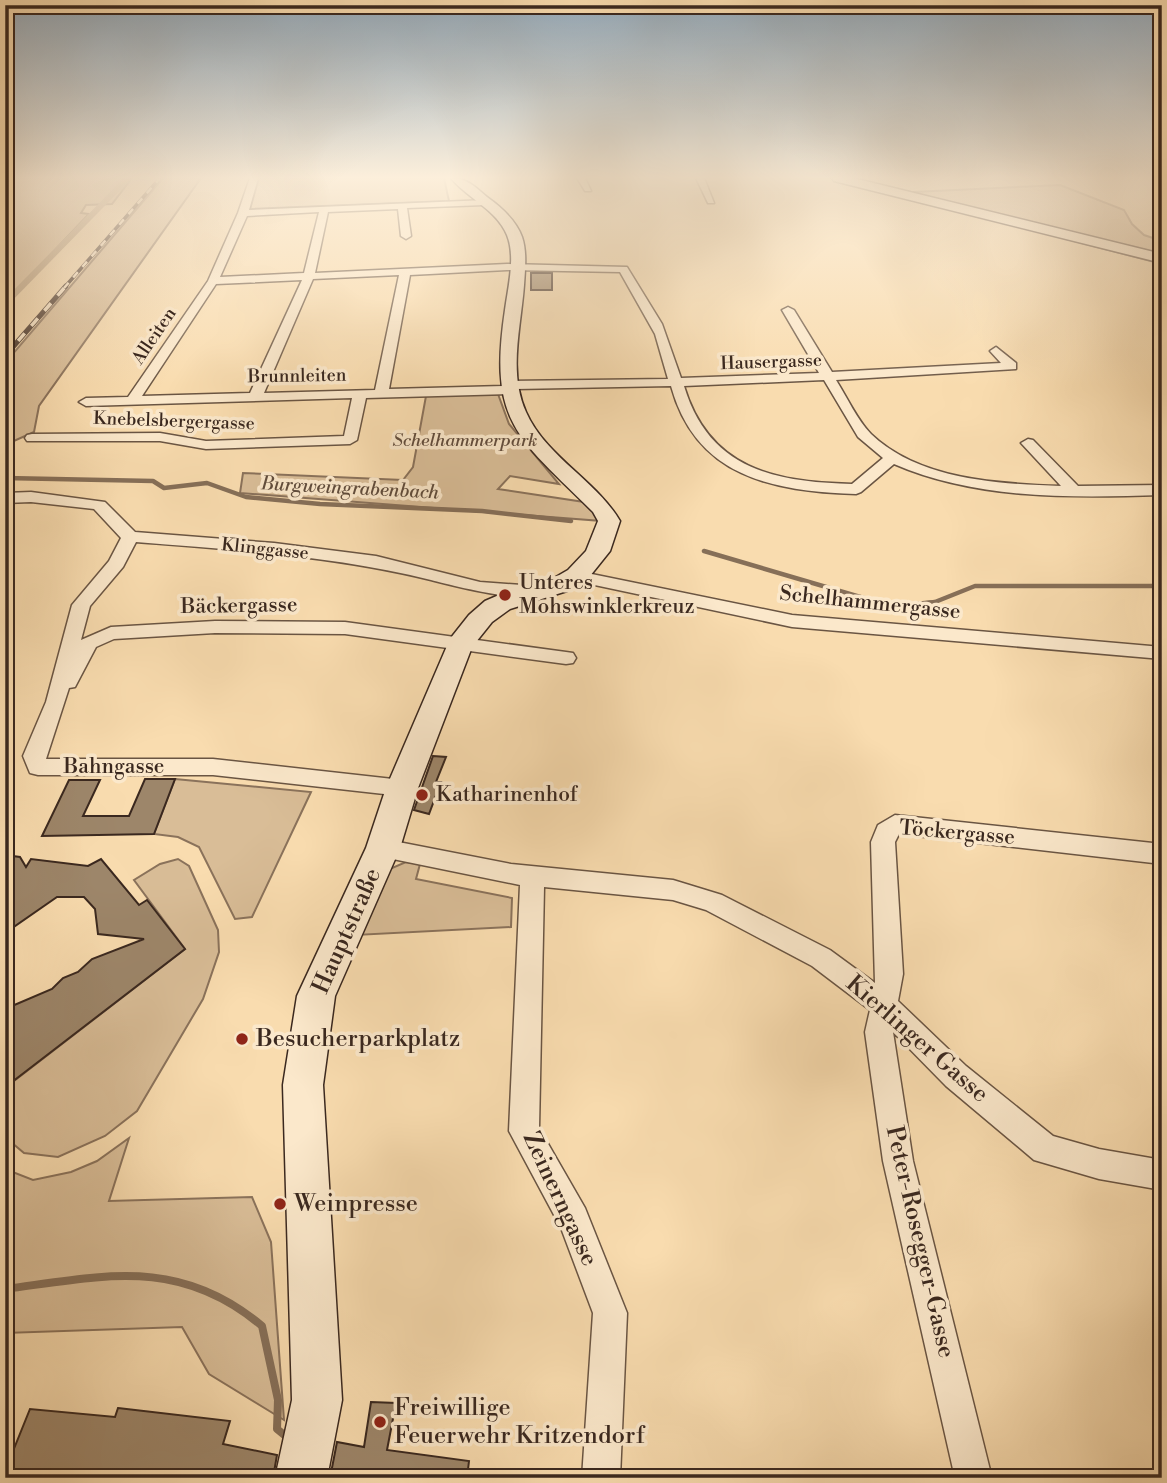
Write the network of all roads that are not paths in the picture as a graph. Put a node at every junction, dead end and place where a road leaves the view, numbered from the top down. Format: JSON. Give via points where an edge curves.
{"nodes":[{"id":1,"x":228,"y":247,"type":"edge"},
{"id":2,"x":316,"y":247,"type":"edge"},
{"id":3,"x":515,"y":247,"type":"edge"},
{"id":4,"x":1115,"y":247,"type":"edge"},
{"id":5,"x":1162,"y":259,"type":"edge"},
{"id":6,"x":517,"y":268,"type":"junction"},
{"id":7,"x":405,"y":272,"type":"junction"},
{"id":8,"x":309,"y":276,"type":"junction"},
{"id":9,"x":213,"y":281,"type":"junction"},
{"id":10,"x":789,"y":310,"type":"dead end"},
{"id":11,"x":996,"y":351,"type":"dead end"},
{"id":12,"x":828,"y":377,"type":"junction"},
{"id":13,"x":677,"y":382,"type":"junction"},
{"id":14,"x":509,"y":387,"type":"junction"},
{"id":15,"x":360,"y":394,"type":"junction"},
{"id":16,"x":381,"y":394,"type":"junction"},
{"id":17,"x":256,"y":396,"type":"junction"},
{"id":18,"x":133,"y":399,"type":"junction"},
{"id":19,"x":86,"y":402,"type":"dead end"},
{"id":20,"x":33,"y":438,"type":"dead end"},
{"id":21,"x":1028,"y":443,"type":"dead end"},
{"id":22,"x":891,"y":458,"type":"junction"},
{"id":23,"x":1162,"y":490,"type":"edge"},
{"id":24,"x":1074,"y":491,"type":"junction"},
{"id":25,"x":5,"y":498,"type":"edge"},
{"id":26,"x":130,"y":537,"type":"junction"},
{"id":27,"x":577,"y":576,"type":"junction"},
{"id":28,"x":536,"y":591,"type":"junction"},
{"id":29,"x":459,"y":645,"type":"junction"},
{"id":30,"x":1162,"y":653,"type":"edge"},
{"id":31,"x":566,"y":658,"type":"dead end"},
{"id":32,"x":56,"y":702,"type":"junction"},
{"id":33,"x":402,"y":788,"type":"junction"},
{"id":34,"x":383,"y":848,"type":"junction"},
{"id":35,"x":1162,"y":854,"type":"edge"},
{"id":36,"x":532,"y":875,"type":"junction"},
{"id":37,"x":883,"y":1004,"type":"junction"},
{"id":38,"x":1162,"y":1175,"type":"edge"},
{"id":39,"x":301,"y":1478,"type":"edge"},
{"id":40,"x":601,"y":1478,"type":"edge"},
{"id":41,"x":974,"y":1478,"type":"edge"}],
"edges":[{"from":1,"to":9,"type":"street","name":"Alleiten"},
{"from":2,"to":8,"type":"street"},
{"from":3,"to":6,"type":"main road"},
{"from":4,"to":5,"type":"main road"},
{"from":6,"to":7,"type":"street"},
{"from":6,"to":13,"type":"street","via":[[623,269],[656,323]]},
{"from":6,"to":14,"type":"main road"},
{"from":7,"to":8,"type":"street"},
{"from":7,"to":16,"type":"street"},
{"from":8,"to":9,"type":"street"},
{"from":8,"to":17,"type":"street"},
{"from":9,"to":18,"type":"street","name":"Alleiten"},
{"from":10,"to":12,"type":"street"},
{"from":11,"to":12,"type":"street","name":"Hausergasse","via":[[1012,366]]},
{"from":12,"to":13,"type":"street","name":"Hausergasse"},
{"from":12,"to":22,"type":"street","via":[[866,438]]},
{"from":13,"to":14,"type":"street","name":"Hausergasse"},
{"from":13,"to":22,"type":"street","via":[[702,439],[727,459],[759,474],[856,489]]},
{"from":14,"to":16,"type":"street","name":"Brunnleiten"},
{"from":14,"to":27,"type":"main road","via":[[523,427],[609,521],[606,538]]},
{"from":15,"to":16,"type":"street","name":"Brunnleiten"},
{"from":15,"to":17,"type":"street","name":"Brunnleiten"},
{"from":15,"to":20,"type":"street","name":"Knebelsbergergasse","via":[[350,440],[206,444],[160,437]]},
{"from":17,"to":18,"type":"street","name":"Brunnleiten"},
{"from":18,"to":19,"type":"street","name":"Brunnleiten"},
{"from":21,"to":24,"type":"street"},
{"from":22,"to":24,"type":"street","via":[[941,477],[979,484]]},
{"from":23,"to":24,"type":"street"},
{"from":25,"to":26,"type":"street","via":[[99,505]]},
{"from":26,"to":28,"type":"street","name":"Klinggasse","via":[[376,561],[480,587]]},
{"from":26,"to":32,"type":"street","name":"Bahngasse","via":[[117,563],[82,605]]},
{"from":27,"to":28,"type":"main road","name":"Hauptstraße"},
{"from":27,"to":30,"type":"street","name":"Schelhammergasse","via":[[792,621]]},
{"from":28,"to":29,"type":"main road","name":"Hauptstraße","via":[[499,604],[473,625]]},
{"from":29,"to":31,"type":"street","name":"Bäckergasse"},
{"from":29,"to":32,"type":"street","name":"Bäckergasse","via":[[345,628],[111,633],[89,643]]},
{"from":29,"to":33,"type":"main road","name":"Hauptstraße"},
{"from":32,"to":33,"type":"street","name":"Bahngasse","via":[[34,756],[38,767],[213,767]]},
{"from":33,"to":34,"type":"main road","name":"Hauptstraße"},
{"from":34,"to":36,"type":"street","name":"Kierlinger Gasse"},
{"from":34,"to":39,"type":"main road","name":"Hauptstraße","via":[[316,996],[303,1086],[317,1400]]},
{"from":35,"to":37,"type":"street","name":"Töckergasse","via":[[895,824],[886,831],[883,842],[890,974]]},
{"from":36,"to":37,"type":"street","name":"Kierlinger Gasse","via":[[673,890],[713,902],[821,958]]},
{"from":36,"to":40,"type":"street","name":"Zeinerngasse","via":[[524,1131],[574,1219],[610,1313]]},
{"from":37,"to":38,"type":"street","name":"Kierlinger Gasse","via":[[956,1076],[1045,1149]]},
{"from":37,"to":41,"type":"street","name":"Peter-Rosegger-Gasse","via":[[879,1032],[898,1161]]}]}
